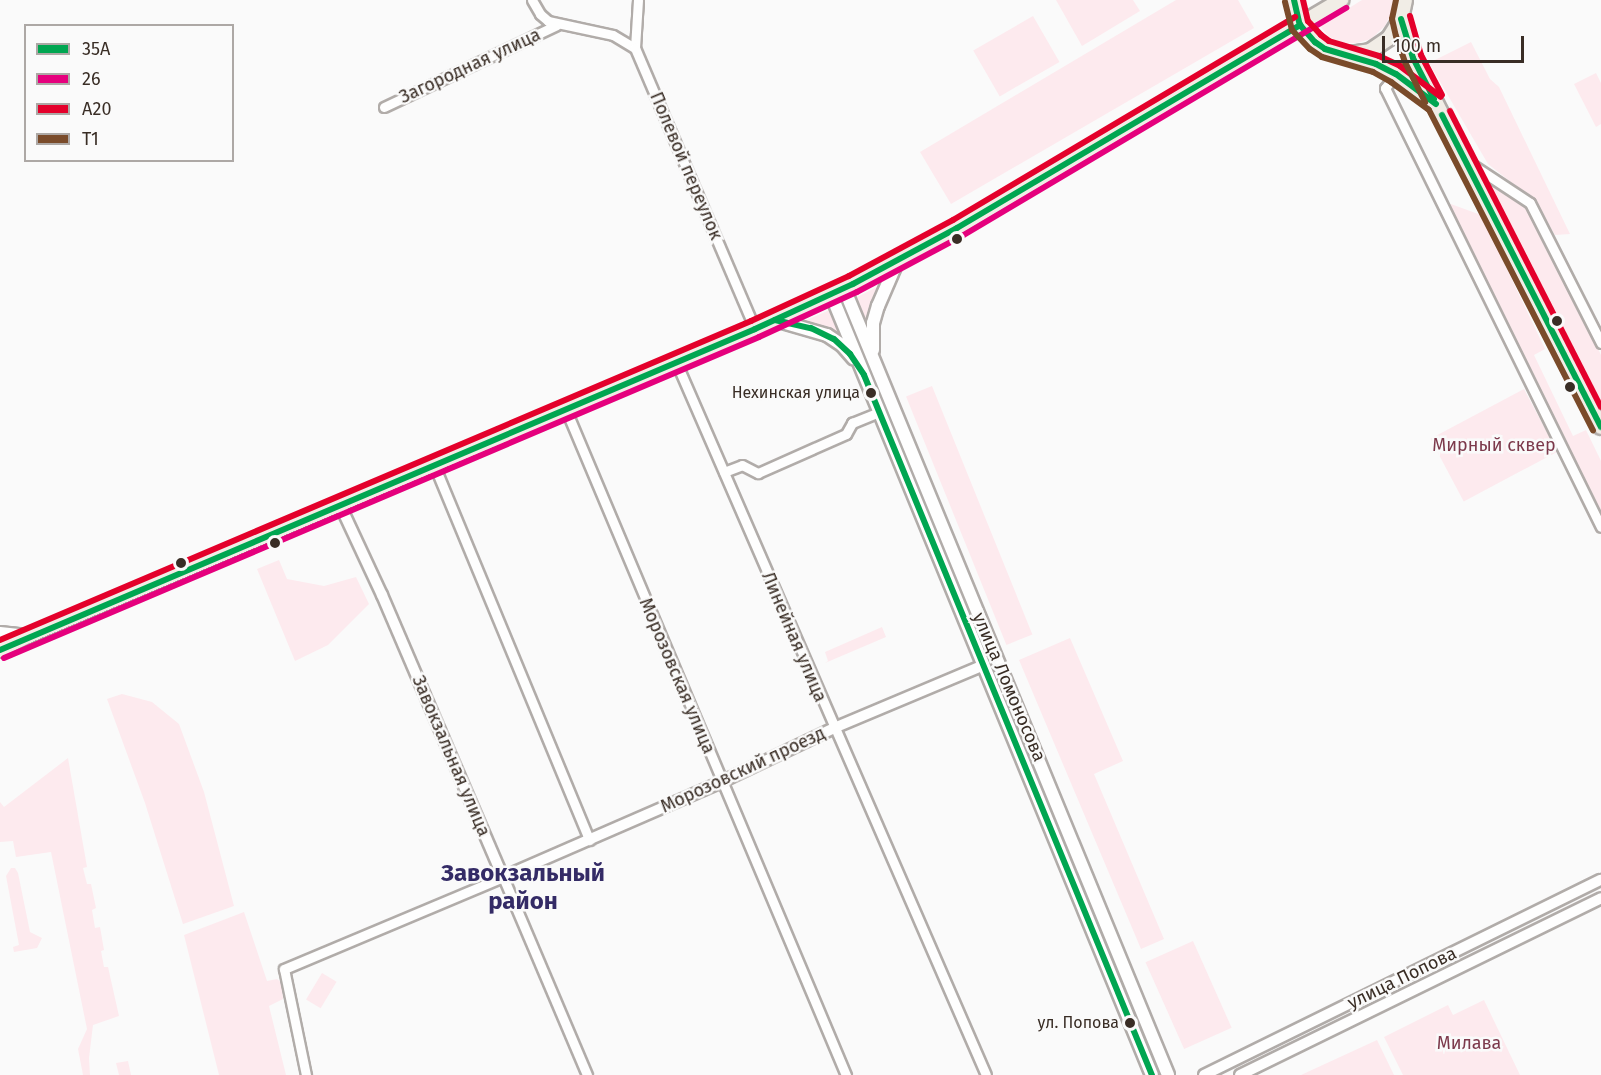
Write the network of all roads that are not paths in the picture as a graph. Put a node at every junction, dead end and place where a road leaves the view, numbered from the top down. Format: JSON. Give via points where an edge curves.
{"nodes":[{"id":1,"x":532,"y":0,"type":"edge"},
{"id":2,"x":638,"y":0,"type":"edge"},
{"id":3,"x":1294,"y":0,"type":"edge"},
{"id":4,"x":1341,"y":0,"type":"edge"},
{"id":5,"x":1405,"y":0,"type":"edge"},
{"id":6,"x":1401,"y":19,"type":"junction"},
{"id":7,"x":557,"y":25,"type":"junction"},
{"id":8,"x":1300,"y":25,"type":"junction"},
{"id":9,"x":635,"y":48,"type":"junction"},
{"id":10,"x":1347,"y":54,"type":"junction"},
{"id":11,"x":1396,"y":74,"type":"junction"},
{"id":12,"x":1436,"y":104,"type":"junction"},
{"id":13,"x":384,"y":106,"type":"dead end"},
{"id":14,"x":1466,"y":161,"type":"junction"},
{"id":15,"x":897,"y":262,"type":"junction"},
{"id":16,"x":844,"y":288,"type":"junction"},
{"id":17,"x":831,"y":294,"type":"junction"},
{"id":18,"x":774,"y":320,"type":"junction"},
{"id":19,"x":755,"y":329,"type":"junction"},
{"id":20,"x":1601,"y":343,"type":"edge"},
{"id":21,"x":676,"y":362,"type":"junction"},
{"id":22,"x":876,"y":365,"type":"junction"},
{"id":23,"x":864,"y":375,"type":"junction"},
{"id":24,"x":566,"y":410,"type":"junction"},
{"id":25,"x":879,"y":412,"type":"junction"},
{"id":26,"x":1601,"y":428,"type":"edge"},
{"id":27,"x":434,"y":465,"type":"junction"},
{"id":28,"x":724,"y":472,"type":"junction"},
{"id":29,"x":340,"y":505,"type":"junction"},
{"id":30,"x":937,"y":514,"type":"junction"},
{"id":31,"x":924,"y":519,"type":"junction"},
{"id":32,"x":1601,"y":528,"type":"edge"},
{"id":33,"x":0,"y":633,"type":"edge"},
{"id":34,"x":28,"y":636,"type":"junction"},
{"id":35,"x":0,"y":650,"type":"edge"},
{"id":36,"x":984,"y":665,"type":"junction"},
{"id":37,"x":834,"y":728,"type":"junction"},
{"id":38,"x":722,"y":782,"type":"junction"},
{"id":39,"x":589,"y":840,"type":"junction"},
{"id":40,"x":503,"y":877,"type":"junction"},
{"id":41,"x":1601,"y":880,"type":"edge"},
{"id":42,"x":1601,"y":898,"type":"edge"},
{"id":43,"x":1106,"y":920,"type":"junction"},
{"id":44,"x":1093,"y":926,"type":"junction"},
{"id":45,"x":306,"y":1075,"type":"edge"},
{"id":46,"x":587,"y":1075,"type":"edge"},
{"id":47,"x":846,"y":1075,"type":"edge"},
{"id":48,"x":986,"y":1075,"type":"edge"},
{"id":49,"x":1152,"y":1075,"type":"edge"},
{"id":50,"x":1168,"y":1075,"type":"edge"},
{"id":51,"x":1204,"y":1075,"type":"edge"},
{"id":52,"x":1240,"y":1075,"type":"edge"}],
"edges":[{"from":1,"to":7,"type":"street","via":[[540,14]]},
{"from":2,"to":9,"type":"street","name":"Полевой переулок"},
{"from":3,"to":8,"type":"main road"},
{"from":4,"to":8,"type":"main road"},
{"from":5,"to":6,"type":"main road"},
{"from":6,"to":10,"type":"main road","via":[[1380,45],[1370,51]]},
{"from":6,"to":12,"type":"main road","via":[[1413,58]]},
{"from":7,"to":9,"type":"street","via":[[602,32]]},
{"from":7,"to":13,"type":"street","name":"Загородная улица"},
{"from":8,"to":10,"type":"main road","via":[[1325,49]]},
{"from":8,"to":15,"type":"main road"},
{"from":9,"to":19,"type":"street","name":"Полевой переулок"},
{"from":10,"to":11,"type":"main road"},
{"from":11,"to":12,"type":"main road"},
{"from":11,"to":32,"type":"street","via":[[1385,88]]},
{"from":12,"to":14,"type":"main road"},
{"from":14,"to":20,"type":"street","via":[[1530,203]]},
{"from":14,"to":26,"type":"main road"},
{"from":15,"to":16,"type":"main road"},
{"from":15,"to":22,"type":"main road","name":"улица Ломоносова","via":[[873,323]]},
{"from":16,"to":17,"type":"main road"},
{"from":16,"to":22,"type":"main road","name":"улица Ломоносова"},
{"from":17,"to":18,"type":"main road"},
{"from":17,"to":23,"type":"main road","name":"улица Ломоносова"},
{"from":18,"to":19,"type":"main road"},
{"from":18,"to":23,"type":"main road","name":"улица Ломоносова","via":[[811,328],[834,339]]},
{"from":19,"to":21,"type":"main road"},
{"from":21,"to":24,"type":"main road"},
{"from":21,"to":28,"type":"street","name":"Линейная улица"},
{"from":22,"to":30,"type":"main road","name":"улица Ломоносова"},
{"from":23,"to":25,"type":"main road","name":"улица Ломоносова"},
{"from":24,"to":27,"type":"main road"},
{"from":24,"to":38,"type":"street","name":"Морозовская улица"},
{"from":25,"to":28,"type":"street","via":[[852,423],[846,434],[758,472],[742,465]]},
{"from":25,"to":31,"type":"main road","name":"улица Ломоносова"},
{"from":27,"to":29,"type":"main road"},
{"from":27,"to":39,"type":"street"},
{"from":28,"to":37,"type":"street","name":"Линейная улица"},
{"from":29,"to":34,"type":"main road"},
{"from":29,"to":40,"type":"street","name":"Завокзальная улица"},
{"from":30,"to":31,"type":"main road"},
{"from":30,"to":43,"type":"main road","name":"улица Ломоносова"},
{"from":31,"to":36,"type":"main road","name":"улица Ломоносова"},
{"from":33,"to":34,"type":"main road"},
{"from":34,"to":35,"type":"main road"},
{"from":36,"to":37,"type":"street","name":"Морозовский проезд"},
{"from":36,"to":44,"type":"main road","name":"улица Ломоносова"},
{"from":37,"to":38,"type":"street","name":"Морозовский проезд"},
{"from":37,"to":48,"type":"street","name":"Линейная улица"},
{"from":38,"to":39,"type":"street","name":"Морозовский проезд"},
{"from":38,"to":47,"type":"street","name":"Морозовская улица"},
{"from":39,"to":40,"type":"street","name":"Морозовский проезд"},
{"from":40,"to":45,"type":"street","via":[[284,969]]},
{"from":40,"to":46,"type":"street","name":"Завокзальная улица"},
{"from":41,"to":51,"type":"street","name":"улица Попова"},
{"from":42,"to":52,"type":"street","name":"улица Попова"},
{"from":43,"to":44,"type":"main road"},
{"from":43,"to":50,"type":"main road","name":"улица Ломоносова"},
{"from":44,"to":49,"type":"main road","name":"улица Ломоносова"}]}
